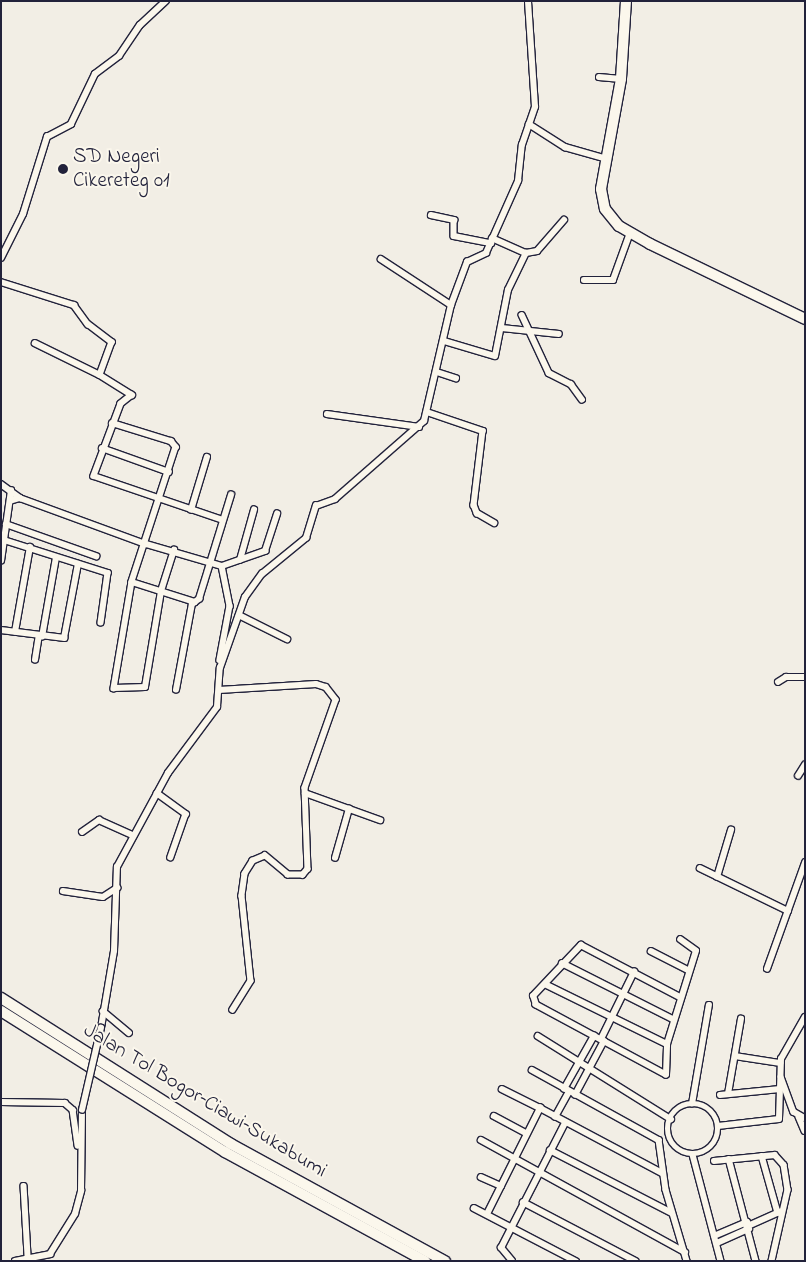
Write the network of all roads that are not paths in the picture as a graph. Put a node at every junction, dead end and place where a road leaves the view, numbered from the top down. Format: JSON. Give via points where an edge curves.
{"nodes":[{"id":1,"x":166,"y":1,"type":"edge"},
{"id":2,"x":528,"y":1,"type":"edge"},
{"id":3,"x":626,"y":1,"type":"edge"},
{"id":4,"x":599,"y":77,"type":"dead end"},
{"id":5,"x":621,"y":79,"type":"junction"},
{"id":6,"x":529,"y":124,"type":"junction"},
{"id":7,"x":607,"y":159,"type":"junction"},
{"id":8,"x":432,"y":215,"type":"dead end"},
{"id":9,"x":564,"y":220,"type":"dead end"},
{"id":10,"x":630,"y":232,"type":"junction"},
{"id":11,"x":492,"y":240,"type":"junction"},
{"id":12,"x":526,"y":253,"type":"junction"},
{"id":13,"x":1,"y":258,"type":"edge"},
{"id":14,"x":381,"y":259,"type":"dead end"},
{"id":15,"x":584,"y":280,"type":"dead end"},
{"id":16,"x":1,"y":282,"type":"edge"},
{"id":17,"x":452,"y":305,"type":"junction"},
{"id":18,"x":522,"y":315,"type":"dead end"},
{"id":19,"x":805,"y":319,"type":"edge"},
{"id":20,"x":502,"y":328,"type":"junction"},
{"id":21,"x":526,"y":332,"type":"junction"},
{"id":22,"x":559,"y":334,"type":"dead end"},
{"id":23,"x":444,"y":341,"type":"junction"},
{"id":24,"x":35,"y":343,"type":"dead end"},
{"id":25,"x":437,"y":372,"type":"junction"},
{"id":26,"x":100,"y":375,"type":"junction"},
{"id":27,"x":456,"y":378,"type":"dead end"},
{"id":28,"x":582,"y":399,"type":"dead end"},
{"id":29,"x":427,"y":412,"type":"junction"},
{"id":30,"x":327,"y":414,"type":"dead end"},
{"id":31,"x":112,"y":423,"type":"junction"},
{"id":32,"x":419,"y":427,"type":"junction"},
{"id":33,"x":102,"y":448,"type":"junction"},
{"id":34,"x":207,"y":457,"type":"dead end"},
{"id":35,"x":169,"y":472,"type":"junction"},
{"id":36,"x":5,"y":487,"type":"edge"},
{"id":37,"x":230,"y":495,"type":"dead end"},
{"id":38,"x":20,"y":498,"type":"junction"},
{"id":39,"x":158,"y":500,"type":"junction"},
{"id":40,"x":10,"y":501,"type":"junction"},
{"id":41,"x":191,"y":510,"type":"junction"},
{"id":42,"x":254,"y":510,"type":"dead end"},
{"id":43,"x":277,"y":514,"type":"dead end"},
{"id":44,"x":4,"y":517,"type":"edge"},
{"id":45,"x":223,"y":520,"type":"junction"},
{"id":46,"x":494,"y":523,"type":"dead end"},
{"id":47,"x":6,"y":524,"type":"junction"},
{"id":48,"x":3,"y":540,"type":"edge"},
{"id":49,"x":146,"y":544,"type":"junction"},
{"id":50,"x":30,"y":547,"type":"junction"},
{"id":51,"x":174,"y":550,"type":"junction"},
{"id":52,"x":96,"y":556,"type":"dead end"},
{"id":53,"x":56,"y":558,"type":"junction"},
{"id":54,"x":240,"y":560,"type":"junction"},
{"id":55,"x":1,"y":561,"type":"edge"},
{"id":56,"x":211,"y":561,"type":"junction"},
{"id":57,"x":78,"y":564,"type":"junction"},
{"id":58,"x":222,"y":566,"type":"junction"},
{"id":59,"x":132,"y":582,"type":"junction"},
{"id":60,"x":161,"y":591,"type":"junction"},
{"id":61,"x":195,"y":602,"type":"junction"},
{"id":62,"x":239,"y":615,"type":"junction"},
{"id":63,"x":100,"y":623,"type":"dead end"},
{"id":64,"x":1,"y":630,"type":"edge"},
{"id":65,"x":15,"y":632,"type":"junction"},
{"id":66,"x":41,"y":636,"type":"junction"},
{"id":67,"x":287,"y":639,"type":"dead end"},
{"id":68,"x":35,"y":660,"type":"dead end"},
{"id":69,"x":220,"y":668,"type":"junction"},
{"id":70,"x":805,"y":678,"type":"edge"},
{"id":71,"x":778,"y":682,"type":"dead end"},
{"id":72,"x":176,"y":690,"type":"dead end"},
{"id":73,"x":219,"y":690,"type":"junction"},
{"id":74,"x":805,"y":765,"type":"edge"},
{"id":75,"x":798,"y":776,"type":"dead end"},
{"id":76,"x":157,"y":793,"type":"junction"},
{"id":77,"x":304,"y":793,"type":"junction"},
{"id":78,"x":349,"y":809,"type":"junction"},
{"id":79,"x":380,"y":820,"type":"dead end"},
{"id":80,"x":731,"y":830,"type":"dead end"},
{"id":81,"x":82,"y":832,"type":"dead end"},
{"id":82,"x":131,"y":834,"type":"junction"},
{"id":83,"x":171,"y":857,"type":"dead end"},
{"id":84,"x":335,"y":858,"type":"dead end"},
{"id":85,"x":805,"y":863,"type":"edge"},
{"id":86,"x":700,"y":868,"type":"dead end"},
{"id":87,"x":717,"y":877,"type":"junction"},
{"id":88,"x":117,"y":888,"type":"junction"},
{"id":89,"x":63,"y":891,"type":"dead end"},
{"id":90,"x":788,"y":911,"type":"junction"},
{"id":91,"x":681,"y":940,"type":"dead end"},
{"id":92,"x":651,"y":951,"type":"dead end"},
{"id":93,"x":562,"y":963,"type":"junction"},
{"id":94,"x":767,"y":969,"type":"dead end"},
{"id":95,"x":688,"y":970,"type":"junction"},
{"id":96,"x":634,"y":972,"type":"junction"},
{"id":97,"x":545,"y":984,"type":"junction"},
{"id":98,"x":622,"y":994,"type":"junction"},
{"id":99,"x":680,"y":997,"type":"junction"},
{"id":100,"x":1,"y":998,"type":"edge"},
{"id":101,"x":709,"y":1005,"type":"dead end"},
{"id":102,"x":233,"y":1010,"type":"dead end"},
{"id":103,"x":1,"y":1011,"type":"edge"},
{"id":104,"x":103,"y":1011,"type":"junction"},
{"id":105,"x":610,"y":1018,"type":"junction"},
{"id":106,"x":805,"y":1018,"type":"edge"},
{"id":107,"x":673,"y":1019,"type":"junction"},
{"id":108,"x":741,"y":1019,"type":"dead end"},
{"id":109,"x":130,"y":1033,"type":"dead end"},
{"id":110,"x":538,"y":1036,"type":"dead end"},
{"id":111,"x":594,"y":1036,"type":"junction"},
{"id":112,"x":602,"y":1040,"type":"junction"},
{"id":113,"x":667,"y":1044,"type":"junction"},
{"id":114,"x":735,"y":1056,"type":"junction"},
{"id":115,"x":580,"y":1061,"type":"junction"},
{"id":116,"x":780,"y":1063,"type":"junction"},
{"id":117,"x":590,"y":1068,"type":"junction"},
{"id":118,"x":532,"y":1070,"type":"dead end"},
{"id":119,"x":779,"y":1072,"type":"junction"},
{"id":120,"x":502,"y":1089,"type":"dead end"},
{"id":121,"x":780,"y":1089,"type":"junction"},
{"id":122,"x":566,"y":1090,"type":"junction"},
{"id":123,"x":728,"y":1094,"type":"junction"},
{"id":124,"x":575,"y":1095,"type":"junction"},
{"id":125,"x":720,"y":1095,"type":"dead end"},
{"id":126,"x":1,"y":1102,"type":"edge"},
{"id":127,"x":692,"y":1104,"type":"junction"},
{"id":128,"x":540,"y":1108,"type":"junction"},
{"id":129,"x":494,"y":1116,"type":"dead end"},
{"id":130,"x":555,"y":1117,"type":"junction"},
{"id":131,"x":802,"y":1117,"type":"edge"},
{"id":132,"x":670,"y":1119,"type":"junction"},
{"id":133,"x":565,"y":1123,"type":"junction"},
{"id":134,"x":718,"y":1126,"type":"junction"},
{"id":135,"x":805,"y":1131,"type":"edge"},
{"id":136,"x":526,"y":1133,"type":"junction"},
{"id":137,"x":482,"y":1140,"type":"dead end"},
{"id":138,"x":79,"y":1148,"type":"junction"},
{"id":139,"x":550,"y":1150,"type":"junction"},
{"id":140,"x":693,"y":1154,"type":"junction"},
{"id":141,"x":762,"y":1156,"type":"junction"},
{"id":142,"x":514,"y":1159,"type":"junction"},
{"id":143,"x":729,"y":1159,"type":"junction"},
{"id":144,"x":714,"y":1160,"type":"dead end"},
{"id":145,"x":538,"y":1173,"type":"junction"},
{"id":146,"x":662,"y":1173,"type":"junction"},
{"id":147,"x":480,"y":1177,"type":"dead end"},
{"id":148,"x":24,"y":1186,"type":"dead end"},
{"id":149,"x":501,"y":1186,"type":"junction"},
{"id":150,"x":523,"y":1202,"type":"junction"},
{"id":151,"x":474,"y":1208,"type":"dead end"},
{"id":152,"x":781,"y":1212,"type":"junction"},
{"id":153,"x":672,"y":1213,"type":"junction"},
{"id":154,"x":487,"y":1214,"type":"junction"},
{"id":155,"x":511,"y":1226,"type":"junction"},
{"id":156,"x":748,"y":1226,"type":"junction"},
{"id":157,"x":714,"y":1236,"type":"junction"},
{"id":158,"x":717,"y":1244,"type":"junction"},
{"id":159,"x":685,"y":1252,"type":"junction"},
{"id":160,"x":28,"y":1256,"type":"junction"},
{"id":161,"x":15,"y":1261,"type":"edge"},
{"id":162,"x":425,"y":1261,"type":"edge"},
{"id":163,"x":445,"y":1261,"type":"edge"},
{"id":164,"x":512,"y":1261,"type":"edge"},
{"id":165,"x":576,"y":1261,"type":"edge"},
{"id":166,"x":636,"y":1261,"type":"edge"},
{"id":167,"x":687,"y":1261,"type":"edge"},
{"id":168,"x":721,"y":1261,"type":"edge"},
{"id":169,"x":756,"y":1261,"type":"edge"},
{"id":170,"x":772,"y":1261,"type":"edge"}],
"edges":[{"from":1,"to":13,"type":"street","via":[[140,25],[119,56],[95,74],[71,124],[47,137],[23,214]]},
{"from":2,"to":6,"type":"street","via":[[535,99]]},
{"from":3,"to":5,"type":"highway"},
{"from":4,"to":5,"type":"street"},
{"from":5,"to":7,"type":"highway"},
{"from":6,"to":7,"type":"street","via":[[565,147]]},
{"from":6,"to":11,"type":"street","via":[[518,181]]},
{"from":7,"to":10,"type":"highway","via":[[602,201],[613,221]]},
{"from":8,"to":11,"type":"street","via":[[454,220],[454,236]]},
{"from":9,"to":12,"type":"street","via":[[537,251]]},
{"from":10,"to":15,"type":"street","via":[[613,280]]},
{"from":10,"to":19,"type":"highway"},
{"from":11,"to":12,"type":"street"},
{"from":11,"to":17,"type":"street","via":[[486,253],[469,259]]},
{"from":12,"to":20,"type":"street","via":[[508,290]]},
{"from":14,"to":17,"type":"street"},
{"from":16,"to":26,"type":"street","via":[[74,305],[88,324],[112,342]]},
{"from":17,"to":23,"type":"street"},
{"from":18,"to":21,"type":"street"},
{"from":20,"to":21,"type":"street"},
{"from":20,"to":23,"type":"street","via":[[495,356]]},
{"from":21,"to":22,"type":"street"},
{"from":21,"to":28,"type":"street","via":[[549,373],[571,384]]},
{"from":23,"to":25,"type":"street"},
{"from":24,"to":26,"type":"street"},
{"from":25,"to":27,"type":"street"},
{"from":25,"to":29,"type":"street"},
{"from":26,"to":31,"type":"street","via":[[131,392]]},
{"from":29,"to":32,"type":"street"},
{"from":29,"to":46,"type":"street","via":[[483,431],[474,505],[477,513]]},
{"from":30,"to":32,"type":"street"},
{"from":31,"to":33,"type":"street"},
{"from":31,"to":35,"type":"street","via":[[174,443]]},
{"from":32,"to":62,"type":"street","via":[[378,457],[335,499],[316,506],[306,538],[258,578]]},
{"from":33,"to":35,"type":"street"},
{"from":33,"to":39,"type":"street","via":[[94,476]]},
{"from":34,"to":41,"type":"street"},
{"from":35,"to":39,"type":"street"},
{"from":36,"to":38,"type":"street"},
{"from":36,"to":40,"type":"street"},
{"from":37,"to":45,"type":"street"},
{"from":38,"to":40,"type":"street"},
{"from":38,"to":49,"type":"street"},
{"from":39,"to":41,"type":"street"},
{"from":39,"to":49,"type":"street"},
{"from":40,"to":44,"type":"street"},
{"from":41,"to":45,"type":"street"},
{"from":42,"to":54,"type":"street"},
{"from":43,"to":54,"type":"street","via":[[265,551]]},
{"from":44,"to":47,"type":"street"},
{"from":45,"to":56,"type":"street"},
{"from":47,"to":48,"type":"street"},
{"from":47,"to":52,"type":"street"},
{"from":48,"to":50,"type":"street"},
{"from":48,"to":55,"type":"street"},
{"from":49,"to":51,"type":"street"},
{"from":49,"to":59,"type":"street"},
{"from":50,"to":53,"type":"street"},
{"from":50,"to":65,"type":"street"},
{"from":51,"to":56,"type":"street"},
{"from":51,"to":60,"type":"street"},
{"from":53,"to":57,"type":"street"},
{"from":53,"to":66,"type":"street"},
{"from":54,"to":58,"type":"street"},
{"from":56,"to":58,"type":"street"},
{"from":56,"to":61,"type":"street"},
{"from":57,"to":63,"type":"street","via":[[109,574]]},
{"from":57,"to":66,"type":"street","via":[[65,636],[59,640]]},
{"from":58,"to":69,"type":"street","via":[[230,606]]},
{"from":59,"to":60,"type":"street"},
{"from":59,"to":60,"type":"street","via":[[114,688],[146,687]]},
{"from":60,"to":61,"type":"street"},
{"from":61,"to":72,"type":"street"},
{"from":62,"to":67,"type":"street"},
{"from":62,"to":69,"type":"street"},
{"from":64,"to":65,"type":"street"},
{"from":65,"to":66,"type":"street"},
{"from":66,"to":68,"type":"street"},
{"from":69,"to":73,"type":"street"},
{"from":70,"to":71,"type":"street","via":[[786,677]]},
{"from":73,"to":76,"type":"street","via":[[214,712]]},
{"from":73,"to":77,"type":"street","via":[[316,684],[334,696],[333,716]]},
{"from":74,"to":75,"type":"street"},
{"from":76,"to":82,"type":"street"},
{"from":76,"to":83,"type":"street","via":[[186,814]]},
{"from":77,"to":78,"type":"street"},
{"from":77,"to":102,"type":"street","via":[[309,842],[306,873],[288,875],[265,856],[253,861],[245,874],[242,896],[251,981]]},
{"from":78,"to":79,"type":"street"},
{"from":78,"to":84,"type":"street"},
{"from":80,"to":87,"type":"street"},
{"from":81,"to":82,"type":"street","via":[[100,820]]},
{"from":82,"to":88,"type":"street","via":[[117,867]]},
{"from":85,"to":90,"type":"street"},
{"from":86,"to":87,"type":"street"},
{"from":87,"to":90,"type":"street"},
{"from":88,"to":89,"type":"street","via":[[103,897]]},
{"from":88,"to":104,"type":"street","via":[[114,951]]},
{"from":90,"to":94,"type":"street"},
{"from":91,"to":95,"type":"street","via":[[696,949]]},
{"from":92,"to":95,"type":"street"},
{"from":93,"to":96,"type":"street","via":[[582,945]]},
{"from":93,"to":97,"type":"street"},
{"from":93,"to":98,"type":"street"},
{"from":95,"to":99,"type":"street"},
{"from":96,"to":98,"type":"street"},
{"from":96,"to":99,"type":"street"},
{"from":97,"to":105,"type":"street"},
{"from":97,"to":111,"type":"street","via":[[533,996],[534,1003]]},
{"from":98,"to":105,"type":"street"},
{"from":98,"to":107,"type":"street"},
{"from":99,"to":107,"type":"street"},
{"from":100,"to":163,"type":"highway","name":"Jalan Tol Bogor–Ciawi–Sukabumi","via":[[231,1144]]},
{"from":101,"to":127,"type":"street"},
{"from":103,"to":162,"type":"highway","name":"Jalan Tol Bogor–Ciawi–Sukabumi","via":[[225,1152]]},
{"from":104,"to":109,"type":"street"},
{"from":104,"to":138,"type":"street","bridge":true,"via":[[82,1110]]},
{"from":105,"to":112,"type":"street"},
{"from":105,"to":113,"type":"street"},
{"from":106,"to":116,"type":"street","via":[[785,1045]]},
{"from":107,"to":113,"type":"street"},
{"from":108,"to":114,"type":"street"},
{"from":110,"to":115,"type":"street"},
{"from":111,"to":112,"type":"street"},
{"from":111,"to":115,"type":"street"},
{"from":112,"to":113,"type":"street","via":[[666,1075]]},
{"from":112,"to":117,"type":"street"},
{"from":114,"to":116,"type":"street"},
{"from":114,"to":123,"type":"street"},
{"from":115,"to":117,"type":"street"},
{"from":115,"to":122,"type":"street"},
{"from":116,"to":119,"type":"street"},
{"from":117,"to":124,"type":"street"},
{"from":117,"to":132,"type":"street"},
{"from":118,"to":122,"type":"street"},
{"from":119,"to":121,"type":"street"},
{"from":119,"to":131,"type":"street"},
{"from":120,"to":128,"type":"street"},
{"from":121,"to":123,"type":"street"},
{"from":121,"to":134,"type":"street","via":[[779,1119]]},
{"from":122,"to":124,"type":"street"},
{"from":122,"to":130,"type":"street"},
{"from":123,"to":125,"type":"street"},
{"from":124,"to":146,"type":"street","via":[[657,1139]]},
{"from":126,"to":138,"type":"street","via":[[65,1103],[73,1110]]},
{"from":127,"to":132,"type":"street"},
{"from":127,"to":134,"type":"street","via":[[709,1110]]},
{"from":128,"to":130,"type":"street"},
{"from":128,"to":136,"type":"street"},
{"from":129,"to":136,"type":"street"},
{"from":130,"to":133,"type":"street"},
{"from":131,"to":135,"type":"street"},
{"from":132,"to":140,"type":"street","via":[[670,1138],[675,1147]]},
{"from":133,"to":139,"type":"street"},
{"from":133,"to":146,"type":"street"},
{"from":134,"to":140,"type":"street","via":[[708,1149]]},
{"from":136,"to":142,"type":"street"},
{"from":137,"to":142,"type":"street"},
{"from":138,"to":160,"type":"street","via":[[81,1191],[71,1222],[53,1252]]},
{"from":139,"to":145,"type":"street"},
{"from":139,"to":153,"type":"street"},
{"from":140,"to":157,"type":"street"},
{"from":141,"to":143,"type":"street"},
{"from":141,"to":152,"type":"street"},
{"from":141,"to":152,"type":"street","via":[[775,1155],[784,1164],[788,1176]]},
{"from":142,"to":145,"type":"street"},
{"from":142,"to":149,"type":"street"},
{"from":143,"to":144,"type":"street"},
{"from":143,"to":156,"type":"street"},
{"from":145,"to":150,"type":"street"},
{"from":145,"to":159,"type":"street"},
{"from":146,"to":153,"type":"street"},
{"from":147,"to":149,"type":"street"},
{"from":148,"to":160,"type":"street"},
{"from":149,"to":154,"type":"street"},
{"from":150,"to":155,"type":"street"},
{"from":150,"to":166,"type":"street"},
{"from":151,"to":154,"type":"street"},
{"from":152,"to":156,"type":"street"},
{"from":152,"to":170,"type":"street"},
{"from":153,"to":159,"type":"street"},
{"from":154,"to":155,"type":"street"},
{"from":155,"to":164,"type":"street","via":[[501,1252]]},
{"from":155,"to":165,"type":"street"},
{"from":156,"to":157,"type":"street"},
{"from":156,"to":158,"type":"street"},
{"from":156,"to":169,"type":"street"},
{"from":157,"to":158,"type":"street"},
{"from":158,"to":168,"type":"street"},
{"from":159,"to":167,"type":"street"},
{"from":160,"to":161,"type":"street"}]}
